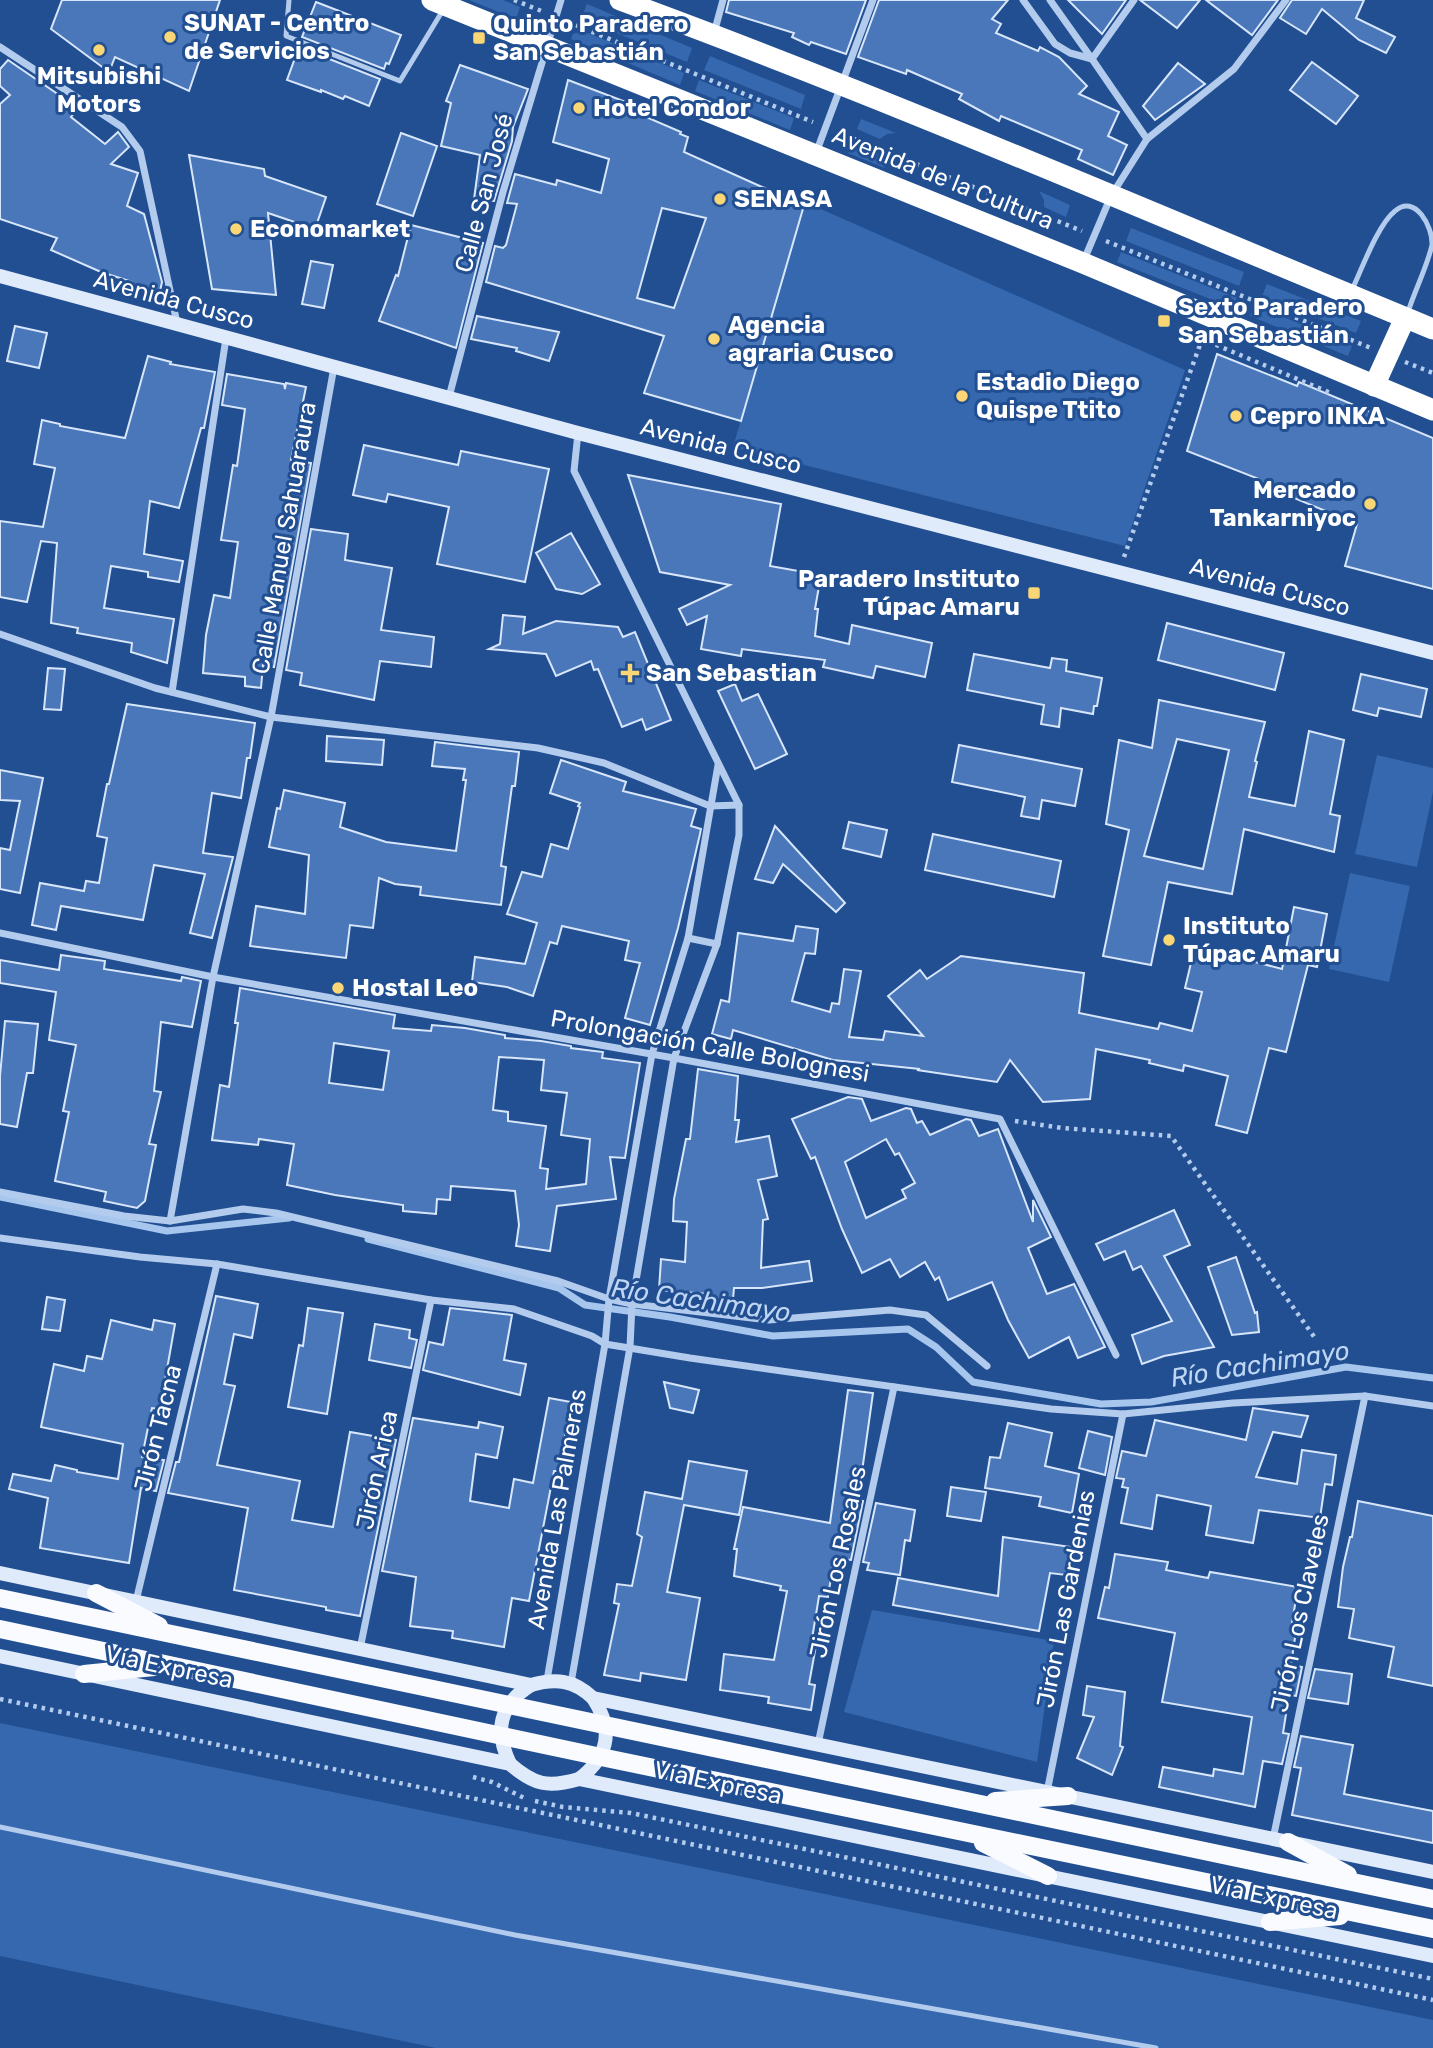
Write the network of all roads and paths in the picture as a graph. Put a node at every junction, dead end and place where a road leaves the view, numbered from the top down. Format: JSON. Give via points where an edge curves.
{"nodes":[{"id":1,"x":289,"y":0,"type":"edge"},
{"id":2,"x":514,"y":0,"type":"edge"},
{"id":3,"x":561,"y":0,"type":"edge"},
{"id":4,"x":620,"y":0,"type":"edge"},
{"id":5,"x":723,"y":0,"type":"edge"},
{"id":6,"x":873,"y":0,"type":"edge"},
{"id":7,"x":1023,"y":0,"type":"edge"},
{"id":8,"x":1050,"y":0,"type":"edge"},
{"id":9,"x":1134,"y":0,"type":"edge"},
{"id":10,"x":1286,"y":0,"type":"edge"},
{"id":11,"x":438,"y":3,"type":"edge"},
{"id":12,"x":556,"y":17,"type":"junction"},
{"id":13,"x":714,"y":34,"type":"junction"},
{"id":14,"x":546,"y":46,"type":"junction"},
{"id":15,"x":0,"y":47,"type":"edge"},
{"id":16,"x":1092,"y":59,"type":"junction"},
{"id":17,"x":842,"y":86,"type":"junction"},
{"id":18,"x":826,"y":127,"type":"junction"},
{"id":19,"x":1147,"y":139,"type":"junction"},
{"id":20,"x":815,"y":155,"type":"junction"},
{"id":21,"x":1111,"y":196,"type":"junction"},
{"id":22,"x":1094,"y":236,"type":"junction"},
{"id":23,"x":1083,"y":262,"type":"junction"},
{"id":24,"x":0,"y":276,"type":"edge"},
{"id":25,"x":1350,"y":295,"type":"junction"},
{"id":26,"x":1405,"y":318,"type":"junction"},
{"id":27,"x":177,"y":324,"type":"junction"},
{"id":28,"x":1433,"y":329,"type":"edge"},
{"id":29,"x":226,"y":338,"type":"junction"},
{"id":30,"x":1202,"y":339,"type":"dead end"},
{"id":31,"x":1388,"y":355,"type":"junction"},
{"id":32,"x":334,"y":367,"type":"junction"},
{"id":33,"x":1433,"y":373,"type":"edge"},
{"id":34,"x":1374,"y":386,"type":"junction"},
{"id":35,"x":449,"y":398,"type":"junction"},
{"id":36,"x":1433,"y":410,"type":"edge"},
{"id":37,"x":578,"y":433,"type":"junction"},
{"id":38,"x":1119,"y":571,"type":"junction"},
{"id":39,"x":0,"y":634,"type":"edge"},
{"id":40,"x":1433,"y":653,"type":"edge"},
{"id":41,"x":172,"y":692,"type":"junction"},
{"id":42,"x":271,"y":717,"type":"junction"},
{"id":43,"x":718,"y":765,"type":"junction"},
{"id":44,"x":739,"y":805,"type":"junction"},
{"id":45,"x":710,"y":806,"type":"junction"},
{"id":46,"x":0,"y":933,"type":"edge"},
{"id":47,"x":688,"y":938,"type":"junction"},
{"id":48,"x":717,"y":944,"type":"junction"},
{"id":49,"x":213,"y":977,"type":"junction"},
{"id":50,"x":652,"y":1054,"type":"junction"},
{"id":51,"x":674,"y":1058,"type":"junction"},
{"id":52,"x":1000,"y":1119,"type":"junction"},
{"id":53,"x":0,"y":1192,"type":"edge"},
{"id":54,"x":170,"y":1221,"type":"junction"},
{"id":55,"x":0,"y":1238,"type":"edge"},
{"id":56,"x":217,"y":1264,"type":"junction"},
{"id":57,"x":609,"y":1299,"type":"junction"},
{"id":58,"x":431,"y":1300,"type":"junction"},
{"id":59,"x":632,"y":1304,"type":"junction"},
{"id":60,"x":1315,"y":1338,"type":"dead end"},
{"id":61,"x":605,"y":1344,"type":"junction"},
{"id":62,"x":630,"y":1347,"type":"junction"},
{"id":63,"x":1116,"y":1355,"type":"dead end"},
{"id":64,"x":987,"y":1366,"type":"dead end"},
{"id":65,"x":894,"y":1387,"type":"junction"},
{"id":66,"x":1365,"y":1396,"type":"junction"},
{"id":67,"x":1433,"y":1406,"type":"edge"},
{"id":68,"x":1123,"y":1414,"type":"junction"},
{"id":69,"x":0,"y":1573,"type":"edge"},
{"id":70,"x":96,"y":1593,"type":"junction"},
{"id":71,"x":0,"y":1598,"type":"edge"},
{"id":72,"x":136,"y":1601,"type":"junction"},
{"id":73,"x":0,"y":1629,"type":"edge"},
{"id":74,"x":177,"y":1636,"type":"junction"},
{"id":75,"x":360,"y":1648,"type":"junction"},
{"id":76,"x":0,"y":1656,"type":"edge"},
{"id":77,"x":173,"y":1666,"type":"junction"},
{"id":78,"x":84,"y":1674,"type":"junction"},
{"id":79,"x":547,"y":1680,"type":"junction"},
{"id":80,"x":571,"y":1683,"type":"junction"},
{"id":81,"x":531,"y":1685,"type":"junction"},
{"id":82,"x":593,"y":1698,"type":"junction"},
{"id":83,"x":0,"y":1699,"type":"edge"},
{"id":84,"x":508,"y":1706,"type":"junction"},
{"id":85,"x":606,"y":1727,"type":"junction"},
{"id":86,"x":500,"y":1735,"type":"junction"},
{"id":87,"x":818,"y":1744,"type":"junction"},
{"id":88,"x":601,"y":1757,"type":"junction"},
{"id":89,"x":510,"y":1764,"type":"junction"},
{"id":90,"x":466,"y":1775,"type":"dead end"},
{"id":91,"x":579,"y":1779,"type":"junction"},
{"id":92,"x":1047,"y":1792,"type":"junction"},
{"id":93,"x":1068,"y":1796,"type":"junction"},
{"id":94,"x":972,"y":1803,"type":"junction"},
{"id":95,"x":0,"y":1827,"type":"edge"},
{"id":96,"x":962,"y":1832,"type":"junction"},
{"id":97,"x":1280,"y":1840,"type":"junction"},
{"id":98,"x":1433,"y":1872,"type":"edge"},
{"id":99,"x":1048,"y":1876,"type":"junction"},
{"id":100,"x":1366,"y":1885,"type":"junction"},
{"id":101,"x":1433,"y":1899,"type":"edge"},
{"id":102,"x":1361,"y":1914,"type":"junction"},
{"id":103,"x":1270,"y":1922,"type":"junction"},
{"id":104,"x":1433,"y":1929,"type":"edge"},
{"id":105,"x":1433,"y":1956,"type":"edge"},
{"id":106,"x":1433,"y":1979,"type":"edge"},
{"id":107,"x":1433,"y":2000,"type":"edge"},
{"id":108,"x":1156,"y":2048,"type":"edge"}],
"edges":[{"from":1,"to":11,"type":"lane","via":[[286,36],[400,81]]},
{"from":2,"to":12,"type":"path"},
{"from":3,"to":12,"type":"street","name":"Calle San José"},
{"from":4,"to":13,"type":"highway","name":"Avenida de la Cultura"},
{"from":5,"to":13,"type":"street"},
{"from":6,"to":17,"type":"street"},
{"from":7,"to":16,"type":"street","via":[[1055,44]]},
{"from":8,"to":16,"type":"street"},
{"from":9,"to":16,"type":"street"},
{"from":10,"to":19,"type":"street","via":[[1234,69]]},
{"from":11,"to":14,"type":"highway","name":"Avenida de la Cultura"},
{"from":12,"to":14,"type":"street","name":"Calle San José"},
{"from":12,"to":18,"type":"path"},
{"from":13,"to":17,"type":"highway","name":"Avenida de la Cultura"},
{"from":14,"to":20,"type":"highway","name":"Avenida de la Cultura"},
{"from":14,"to":35,"type":"street","name":"Calle San José"},
{"from":15,"to":27,"type":"street","via":[[122,127],[140,152]]},
{"from":16,"to":19,"type":"street"},
{"from":17,"to":18,"type":"street"},
{"from":17,"to":21,"type":"highway","name":"Avenida de la Cultura"},
{"from":18,"to":20,"type":"street"},
{"from":18,"to":22,"type":"path"},
{"from":19,"to":21,"type":"street"},
{"from":20,"to":23,"type":"highway","name":"Avenida de la Cultura"},
{"from":21,"to":22,"type":"street"},
{"from":21,"to":25,"type":"highway","name":"Avenida de la Cultura"},
{"from":22,"to":23,"type":"street"},
{"from":22,"to":31,"type":"path"},
{"from":23,"to":34,"type":"highway","name":"Avenida de la Cultura"},
{"from":24,"to":27,"type":"main road","name":"Avenida Cusco"},
{"from":25,"to":26,"type":"highway","name":"Avenida de la Cultura"},
{"from":25,"to":26,"type":"lane","via":[[1385,222],[1396,209],[1415,209],[1429,222],[1432,243]]},
{"from":26,"to":28,"type":"highway","name":"Avenida de la Cultura"},
{"from":26,"to":31,"type":"highway"},
{"from":27,"to":29,"type":"main road","name":"Avenida Cusco"},
{"from":29,"to":32,"type":"main road","name":"Avenida Cusco"},
{"from":29,"to":41,"type":"street"},
{"from":30,"to":38,"type":"path"},
{"from":31,"to":33,"type":"path"},
{"from":31,"to":34,"type":"highway"},
{"from":32,"to":35,"type":"main road","name":"Avenida Cusco"},
{"from":32,"to":42,"type":"street","name":"Calle Manuel Sahuaraura"},
{"from":34,"to":36,"type":"highway","name":"Avenida de la Cultura"},
{"from":35,"to":37,"type":"main road","name":"Avenida Cusco"},
{"from":37,"to":38,"type":"main road","name":"Avenida Cusco"},
{"from":37,"to":43,"type":"street","via":[[574,471]]},
{"from":38,"to":40,"type":"main road","name":"Avenida Cusco"},
{"from":39,"to":41,"type":"street"},
{"from":41,"to":42,"type":"street"},
{"from":42,"to":45,"type":"street","via":[[538,748],[604,763]]},
{"from":42,"to":49,"type":"street","name":"Calle Manuel Sahuaraura"},
{"from":43,"to":44,"type":"street"},
{"from":43,"to":45,"type":"street","name":"Avenida Las Palmeras"},
{"from":44,"to":45,"type":"street"},
{"from":44,"to":48,"type":"street","name":"Avenida Las Palmeras","via":[[739,835]]},
{"from":45,"to":47,"type":"street","name":"Avenida Las Palmeras"},
{"from":46,"to":49,"type":"street","name":"Prolongación Calle Bolognesi"},
{"from":47,"to":48,"type":"street"},
{"from":47,"to":50,"type":"street","name":"Avenida Las Palmeras"},
{"from":48,"to":51,"type":"street","name":"Avenida Las Palmeras"},
{"from":49,"to":50,"type":"street","name":"Prolongación Calle Bolognesi"},
{"from":49,"to":54,"type":"street","name":"Calle Manuel Sahuaraura"},
{"from":50,"to":51,"type":"street","name":"Prolongación Calle Bolognesi"},
{"from":50,"to":57,"type":"street","name":"Avenida Las Palmeras"},
{"from":51,"to":52,"type":"street","name":"Prolongación Calle Bolognesi"},
{"from":51,"to":59,"type":"street","name":"Avenida Las Palmeras"},
{"from":52,"to":60,"type":"path","via":[[1171,1136]]},
{"from":52,"to":63,"type":"street"},
{"from":53,"to":54,"type":"street"},
{"from":54,"to":57,"type":"street","via":[[243,1209],[276,1213],[558,1281]]},
{"from":55,"to":56,"type":"street"},
{"from":56,"to":58,"type":"street"},
{"from":56,"to":72,"type":"street","name":"Jirón Tacna"},
{"from":57,"to":59,"type":"street"},
{"from":57,"to":61,"type":"street","name":"Avenida Las Palmeras"},
{"from":58,"to":61,"type":"street","via":[[514,1309]]},
{"from":58,"to":75,"type":"street","name":"Jirón Arica"},
{"from":59,"to":62,"type":"street","name":"Avenida Las Palmeras"},
{"from":59,"to":64,"type":"street","via":[[769,1320],[890,1310],[926,1315]]},
{"from":61,"to":62,"type":"street"},
{"from":61,"to":79,"type":"street","name":"Avenida Las Palmeras"},
{"from":62,"to":65,"type":"street"},
{"from":62,"to":80,"type":"street","name":"Avenida Las Palmeras"},
{"from":65,"to":68,"type":"street"},
{"from":65,"to":87,"type":"street","name":"Jirón Los Rosales"},
{"from":66,"to":67,"type":"street"},
{"from":66,"to":68,"type":"street"},
{"from":66,"to":97,"type":"street","name":"Jirón Los Claveles"},
{"from":68,"to":92,"type":"street","name":"Jirón Las Gardenias"},
{"from":69,"to":70,"type":"main road"},
{"from":70,"to":72,"type":"main road"},
{"from":70,"to":74,"type":"main road"},
{"from":71,"to":74,"type":"main road","name":"Vía Expresa"},
{"from":72,"to":75,"type":"main road"},
{"from":73,"to":77,"type":"main road","name":"Vía Expresa"},
{"from":74,"to":84,"type":"main road","name":"Vía Expresa"},
{"from":75,"to":81,"type":"main road"},
{"from":76,"to":78,"type":"main road","name":"Vía Expresa"},
{"from":77,"to":78,"type":"main road"},
{"from":77,"to":86,"type":"main road","name":"Vía Expresa"},
{"from":78,"to":89,"type":"main road","name":"Vía Expresa"},
{"from":79,"to":80,"type":"main road"},
{"from":79,"to":81,"type":"main road"},
{"from":80,"to":82,"type":"main road"},
{"from":81,"to":84,"type":"main road"},
{"from":82,"to":85,"type":"main road"},
{"from":82,"to":87,"type":"main road"},
{"from":83,"to":107,"type":"path"},
{"from":84,"to":85,"type":"main road","name":"Vía Expresa"},
{"from":84,"to":86,"type":"main road"},
{"from":85,"to":88,"type":"main road"},
{"from":85,"to":94,"type":"main road","name":"Vía Expresa"},
{"from":86,"to":88,"type":"main road","name":"Vía Expresa"},
{"from":86,"to":89,"type":"main road"},
{"from":87,"to":92,"type":"main road"},
{"from":88,"to":91,"type":"main road"},
{"from":88,"to":96,"type":"main road","name":"Vía Expresa"},
{"from":89,"to":91,"type":"main road","name":"Vía Expresa","via":[[542,1784],[561,1785]]},
{"from":90,"to":106,"type":"path","via":[[542,1804],[631,1813]]},
{"from":91,"to":99,"type":"main road","name":"Vía Expresa"},
{"from":92,"to":93,"type":"main road"},
{"from":93,"to":94,"type":"main road"},
{"from":93,"to":97,"type":"main road"},
{"from":94,"to":100,"type":"main road","name":"Vía Expresa"},
{"from":95,"to":108,"type":"lane","via":[[515,1935]]},
{"from":96,"to":99,"type":"main road"},
{"from":96,"to":102,"type":"main road","name":"Vía Expresa"},
{"from":97,"to":98,"type":"main road"},
{"from":97,"to":100,"type":"main road"},
{"from":99,"to":103,"type":"main road","name":"Vía Expresa"},
{"from":100,"to":101,"type":"main road","name":"Vía Expresa"},
{"from":102,"to":103,"type":"main road"},
{"from":102,"to":104,"type":"main road","name":"Vía Expresa"},
{"from":103,"to":105,"type":"main road","name":"Vía Expresa"}]}
